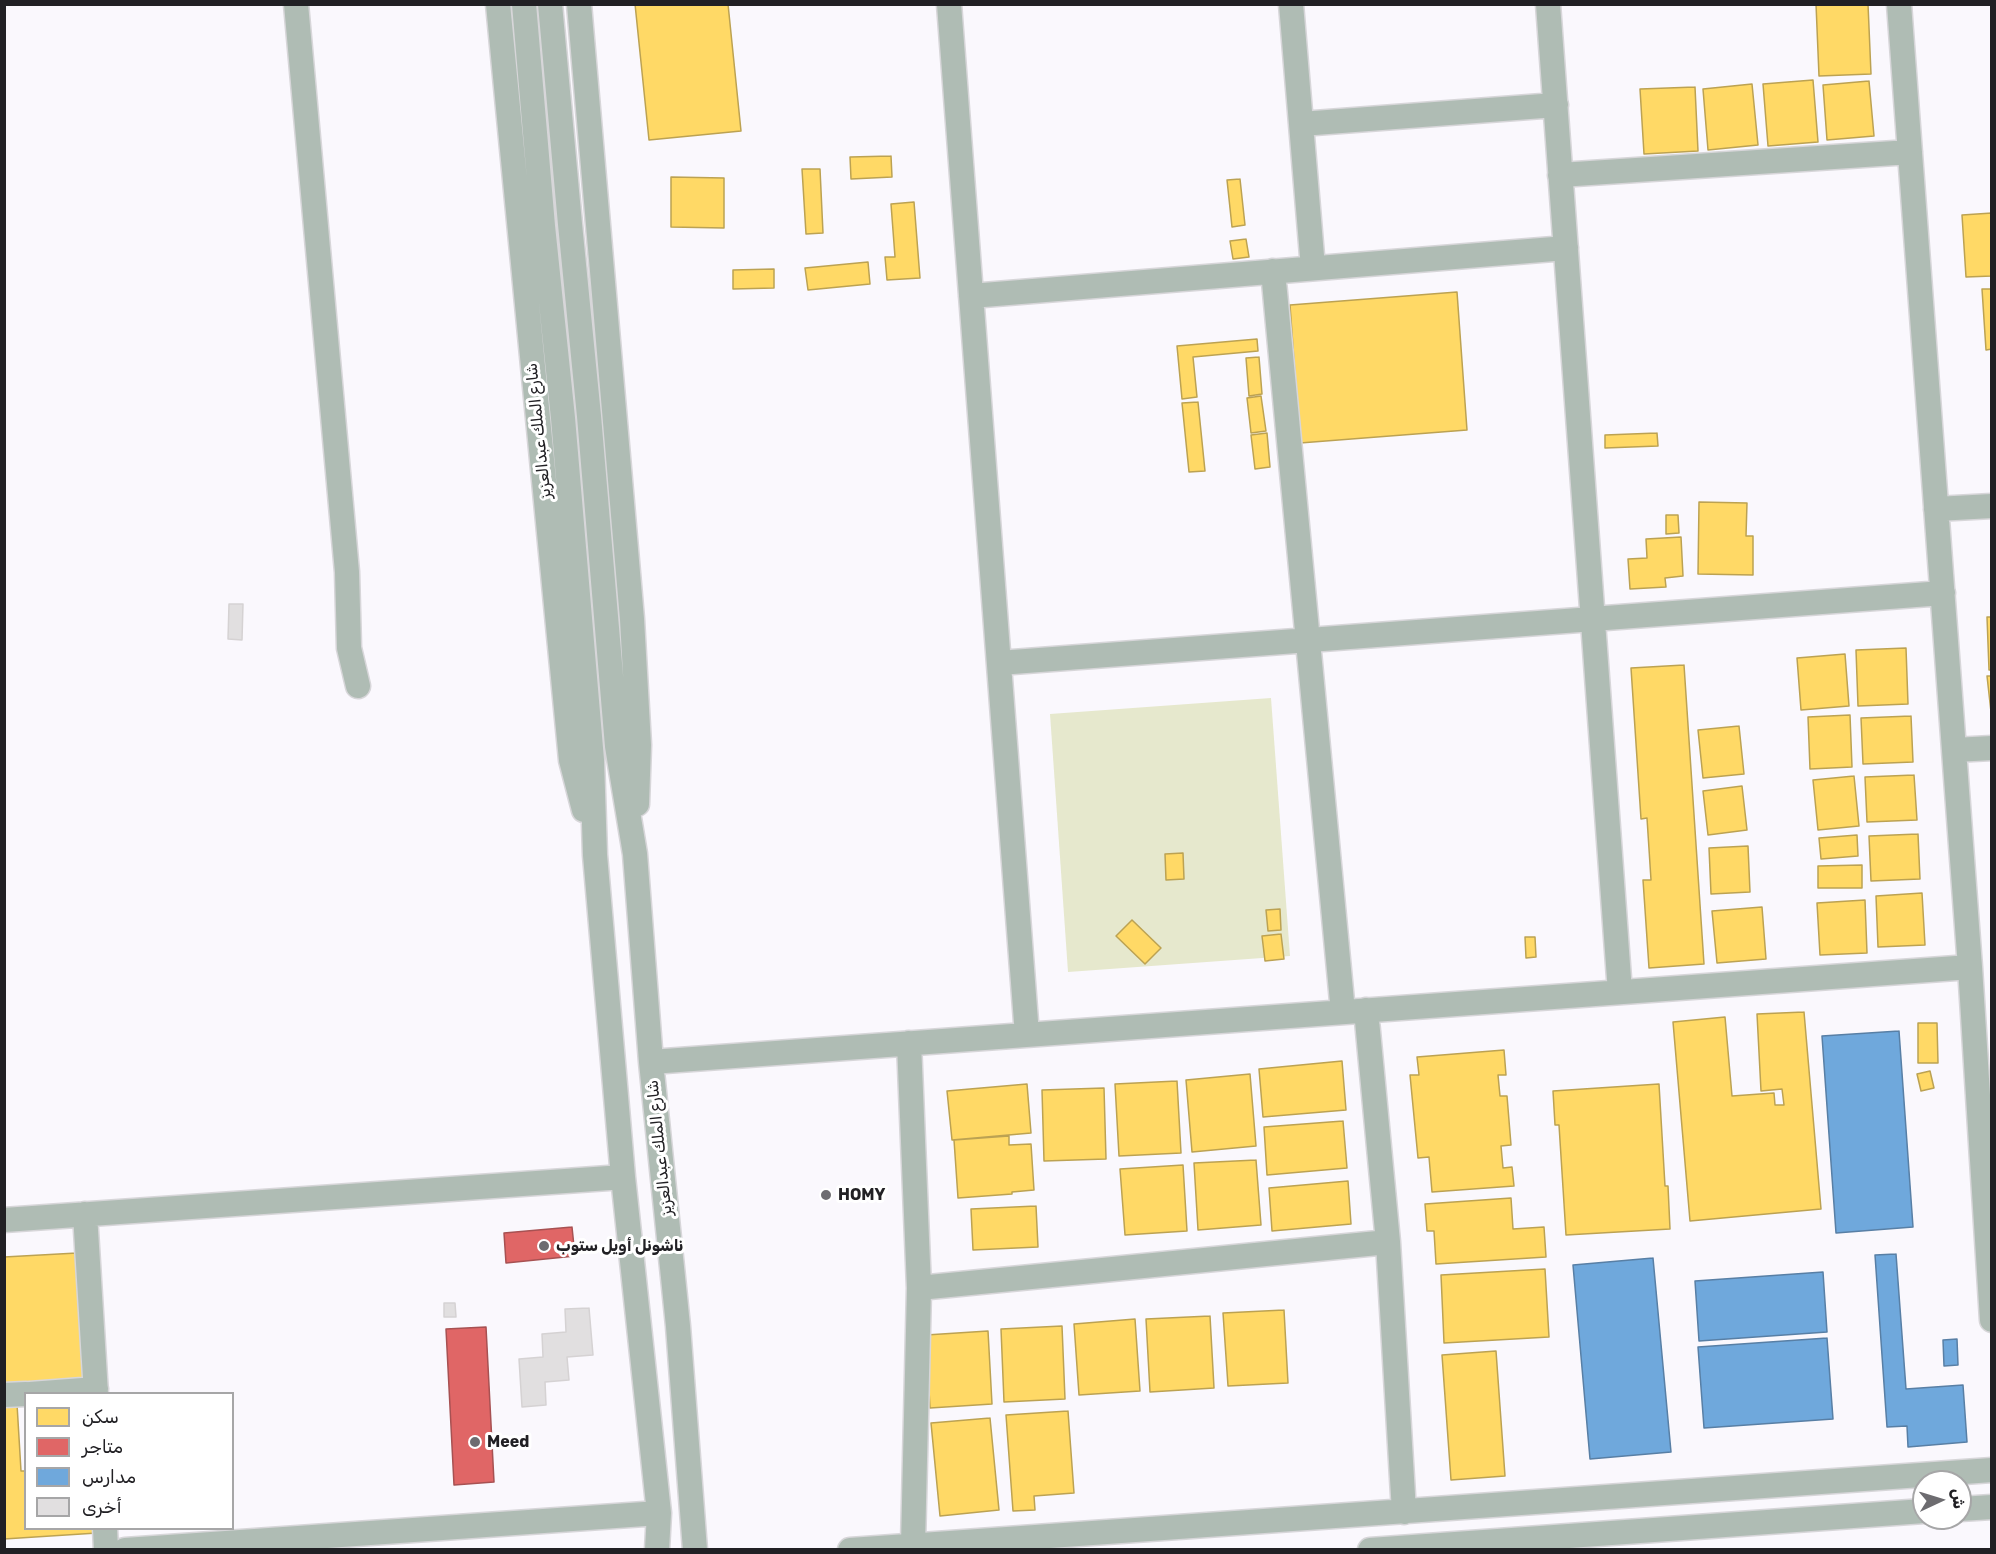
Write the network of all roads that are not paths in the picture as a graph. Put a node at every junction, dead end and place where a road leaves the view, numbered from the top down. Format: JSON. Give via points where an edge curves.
{"nodes":[{"id":1,"x":296,"y":4,"type":"edge"},
{"id":2,"x":498,"y":4,"type":"edge"},
{"id":3,"x":524,"y":4,"type":"edge"},
{"id":4,"x":550,"y":4,"type":"edge"},
{"id":5,"x":579,"y":4,"type":"edge"},
{"id":6,"x":948,"y":4,"type":"edge"},
{"id":7,"x":1292,"y":4,"type":"edge"},
{"id":8,"x":1548,"y":4,"type":"edge"},
{"id":9,"x":1899,"y":4,"type":"edge"},
{"id":10,"x":1556,"y":105,"type":"junction"},
{"id":11,"x":1301,"y":124,"type":"junction"},
{"id":12,"x":1910,"y":152,"type":"junction"},
{"id":13,"x":1560,"y":175,"type":"junction"},
{"id":14,"x":1566,"y":248,"type":"junction"},
{"id":15,"x":1313,"y":268,"type":"junction"},
{"id":16,"x":1273,"y":271,"type":"junction"},
{"id":17,"x":971,"y":296,"type":"junction"},
{"id":18,"x":1992,"y":506,"type":"edge"},
{"id":19,"x":1936,"y":509,"type":"junction"},
{"id":20,"x":1942,"y":593,"type":"junction"},
{"id":21,"x":1593,"y":619,"type":"junction"},
{"id":22,"x":1308,"y":640,"type":"junction"},
{"id":23,"x":999,"y":663,"type":"junction"},
{"id":24,"x":358,"y":686,"type":"dead end"},
{"id":25,"x":1992,"y":748,"type":"edge"},
{"id":26,"x":1954,"y":750,"type":"junction"},
{"id":27,"x":635,"y":854,"type":"junction"},
{"id":28,"x":595,"y":855,"type":"junction"},
{"id":29,"x":1970,"y":967,"type":"junction"},
{"id":30,"x":1620,"y":992,"type":"junction"},
{"id":31,"x":1354,"y":1011,"type":"junction"},
{"id":32,"x":1027,"y":1035,"type":"junction"},
{"id":33,"x":909,"y":1043,"type":"junction"},
{"id":34,"x":651,"y":1062,"type":"junction"},
{"id":35,"x":623,"y":1177,"type":"junction"},
{"id":36,"x":85,"y":1214,"type":"junction"},
{"id":37,"x":4,"y":1220,"type":"edge"},
{"id":38,"x":1388,"y":1242,"type":"junction"},
{"id":39,"x":919,"y":1288,"type":"junction"},
{"id":40,"x":1992,"y":1320,"type":"edge"},
{"id":41,"x":96,"y":1391,"type":"edge"},
{"id":42,"x":74,"y":1392,"type":"edge"},
{"id":43,"x":24,"y":1394,"type":"edge"},
{"id":44,"x":4,"y":1395,"type":"edge"},
{"id":45,"x":1992,"y":1470,"type":"edge"},
{"id":46,"x":1538,"y":1503,"type":"junction"},
{"id":47,"x":1992,"y":1507,"type":"edge"},
{"id":48,"x":1972,"y":1508,"type":"edge"},
{"id":49,"x":1404,"y":1512,"type":"junction"},
{"id":50,"x":1912,"y":1512,"type":"edge"},
{"id":51,"x":659,"y":1513,"type":"junction"},
{"id":52,"x":105,"y":1530,"type":"edge"},
{"id":53,"x":1540,"y":1544,"type":"edge"},
{"id":54,"x":913,"y":1545,"type":"junction"},
{"id":55,"x":106,"y":1550,"type":"edge"},
{"id":56,"x":125,"y":1550,"type":"edge"},
{"id":57,"x":657,"y":1550,"type":"edge"},
{"id":58,"x":695,"y":1550,"type":"edge"},
{"id":59,"x":850,"y":1550,"type":"edge"},
{"id":60,"x":1370,"y":1550,"type":"edge"}],
"edges":[{"from":1,"to":24,"type":"street","via":[[347,572],[349,648]]},
{"from":2,"to":28,"type":"street","name":"شارع الملك عبدالعزيز","via":[[571,760]]},
{"from":3,"to":28,"type":"street","name":"شارع الملك عبدالعزيز","via":[[592,760]]},
{"from":4,"to":27,"type":"street","name":"شارع الملك عبدالعزيز","via":[[617,746]]},
{"from":5,"to":27,"type":"street","name":"شارع الملك عبدالعزيز","via":[[632,619],[639,745]]},
{"from":6,"to":17,"type":"street"},
{"from":7,"to":11,"type":"street"},
{"from":8,"to":10,"type":"street"},
{"from":9,"to":12,"type":"street"},
{"from":10,"to":11,"type":"street"},
{"from":10,"to":13,"type":"street"},
{"from":11,"to":15,"type":"street"},
{"from":12,"to":13,"type":"street"},
{"from":12,"to":19,"type":"street"},
{"from":13,"to":14,"type":"street"},
{"from":14,"to":15,"type":"street"},
{"from":14,"to":21,"type":"street"},
{"from":15,"to":16,"type":"street"},
{"from":16,"to":17,"type":"street"},
{"from":16,"to":22,"type":"street"},
{"from":17,"to":23,"type":"street"},
{"from":18,"to":19,"type":"street"},
{"from":19,"to":20,"type":"street"},
{"from":20,"to":21,"type":"street"},
{"from":20,"to":26,"type":"street"},
{"from":21,"to":22,"type":"street"},
{"from":21,"to":30,"type":"street"},
{"from":22,"to":23,"type":"street"},
{"from":22,"to":31,"type":"street"},
{"from":23,"to":32,"type":"street"},
{"from":25,"to":26,"type":"street"},
{"from":26,"to":29,"type":"street"},
{"from":27,"to":34,"type":"street","name":"شارع الملك عبدالعزيز"},
{"from":28,"to":35,"type":"street","name":"شارع الملك عبدالعزيز"},
{"from":29,"to":30,"type":"street"},
{"from":29,"to":40,"type":"street"},
{"from":30,"to":31,"type":"street"},
{"from":31,"to":32,"type":"street"},
{"from":31,"to":38,"type":"street"},
{"from":32,"to":33,"type":"street"},
{"from":33,"to":34,"type":"street"},
{"from":33,"to":39,"type":"street"},
{"from":34,"to":58,"type":"street","name":"شارع الملك عبدالعزيز","via":[[678,1326]]},
{"from":35,"to":36,"type":"street"},
{"from":35,"to":51,"type":"street","name":"شارع الملك عبدالعزيز"},
{"from":36,"to":37,"type":"street"},
{"from":36,"to":41,"type":"street"},
{"from":38,"to":39,"type":"street"},
{"from":38,"to":49,"type":"street"},
{"from":39,"to":54,"type":"street"},
{"from":41,"to":42,"type":"street"},
{"from":43,"to":44,"type":"street"},
{"from":45,"to":46,"type":"street"},
{"from":46,"to":49,"type":"street"},
{"from":46,"to":53,"type":"street"},
{"from":47,"to":48,"type":"street"},
{"from":49,"to":54,"type":"street"},
{"from":50,"to":53,"type":"street"},
{"from":51,"to":56,"type":"street"},
{"from":51,"to":57,"type":"street","name":"شارع الملك عبدالعزيز"},
{"from":52,"to":55,"type":"street"},
{"from":53,"to":60,"type":"street"},
{"from":54,"to":59,"type":"street"}]}
